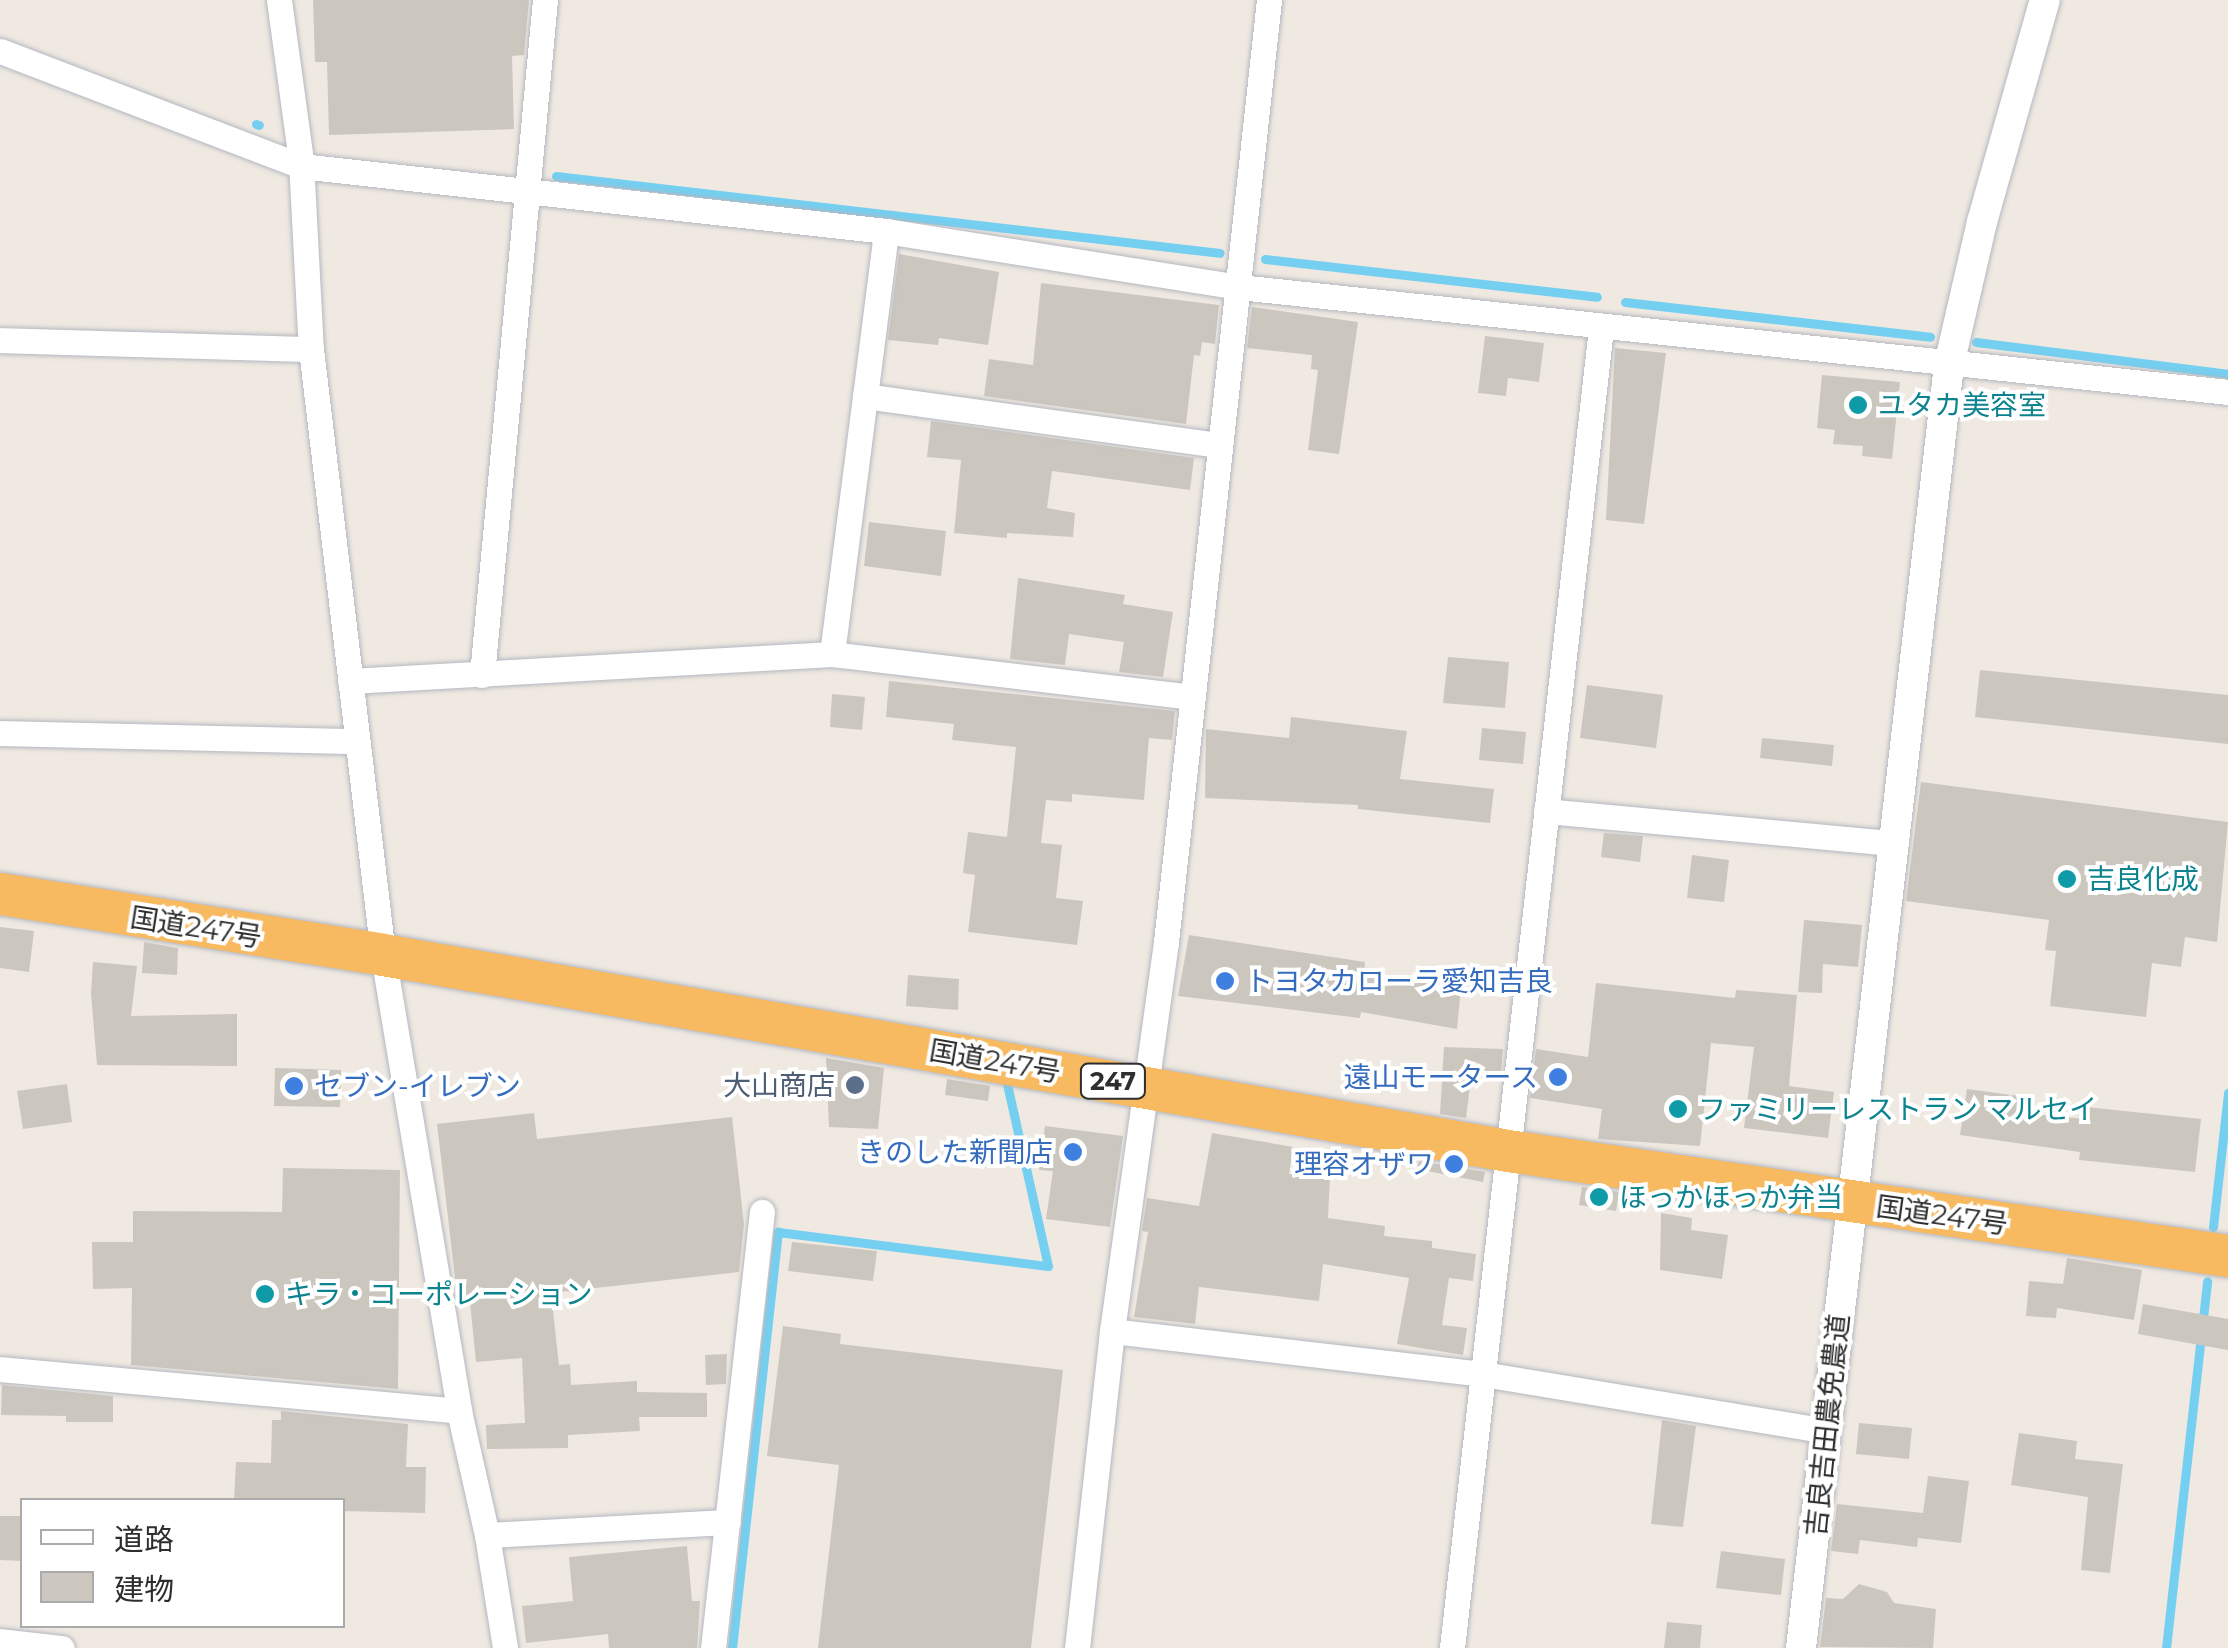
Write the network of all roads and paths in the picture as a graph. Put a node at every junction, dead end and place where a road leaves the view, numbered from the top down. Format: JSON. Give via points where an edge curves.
{"nodes":[{"id":1,"x":279,"y":0,"type":"edge"},
{"id":2,"x":545,"y":0,"type":"edge"},
{"id":3,"x":1268,"y":0,"type":"edge"},
{"id":4,"x":2044,"y":0,"type":"edge"},
{"id":5,"x":0,"y":51,"type":"edge"},
{"id":6,"x":301,"y":166,"type":"junction"},
{"id":7,"x":529,"y":190,"type":"junction"},
{"id":8,"x":886,"y":231,"type":"junction"},
{"id":9,"x":1240,"y":287,"type":"junction"},
{"id":10,"x":1601,"y":328,"type":"junction"},
{"id":11,"x":0,"y":340,"type":"edge"},
{"id":12,"x":311,"y":348,"type":"junction"},
{"id":13,"x":1949,"y":365,"type":"junction"},
{"id":14,"x":2228,"y":392,"type":"edge"},
{"id":15,"x":864,"y":396,"type":"junction"},
{"id":16,"x":1220,"y":446,"type":"junction"},
{"id":17,"x":832,"y":654,"type":"junction"},
{"id":18,"x":482,"y":674,"type":"junction"},
{"id":19,"x":350,"y":681,"type":"junction"},
{"id":20,"x":1192,"y":697,"type":"junction"},
{"id":21,"x":0,"y":734,"type":"edge"},
{"id":22,"x":358,"y":741,"type":"junction"},
{"id":23,"x":1546,"y":811,"type":"junction"},
{"id":24,"x":1894,"y":843,"type":"junction"},
{"id":25,"x":0,"y":894,"type":"edge"},
{"id":26,"x":384,"y":954,"type":"junction"},
{"id":27,"x":1149,"y":1088,"type":"junction"},
{"id":28,"x":1508,"y":1151,"type":"junction"},
{"id":29,"x":1851,"y":1201,"type":"junction"},
{"id":30,"x":762,"y":1212,"type":"dead end"},
{"id":31,"x":2228,"y":1256,"type":"edge"},
{"id":32,"x":1112,"y":1331,"type":"junction"},
{"id":33,"x":0,"y":1369,"type":"edge"},
{"id":34,"x":1484,"y":1374,"type":"junction"},
{"id":35,"x":459,"y":1411,"type":"junction"},
{"id":36,"x":1826,"y":1431,"type":"junction"},
{"id":37,"x":728,"y":1522,"type":"junction"},
{"id":38,"x":487,"y":1535,"type":"junction"},
{"id":39,"x":6,"y":1644,"type":"edge"},
{"id":40,"x":62,"y":1648,"type":"edge"},
{"id":41,"x":505,"y":1648,"type":"edge"},
{"id":42,"x":713,"y":1648,"type":"edge"},
{"id":43,"x":1078,"y":1648,"type":"edge"},
{"id":44,"x":1452,"y":1648,"type":"edge"},
{"id":45,"x":1801,"y":1648,"type":"edge"}],
"edges":[{"from":1,"to":6,"type":"street"},
{"from":2,"to":7,"type":"street"},
{"from":3,"to":9,"type":"street"},
{"from":4,"to":13,"type":"street","name":"吉良吉田農免農道"},
{"from":5,"to":6,"type":"street"},
{"from":6,"to":7,"type":"street"},
{"from":6,"to":12,"type":"street"},
{"from":7,"to":8,"type":"street"},
{"from":7,"to":18,"type":"street"},
{"from":8,"to":9,"type":"street"},
{"from":8,"to":15,"type":"street"},
{"from":9,"to":10,"type":"street"},
{"from":9,"to":16,"type":"street"},
{"from":10,"to":13,"type":"street"},
{"from":10,"to":23,"type":"street"},
{"from":11,"to":12,"type":"street"},
{"from":12,"to":19,"type":"street"},
{"from":13,"to":14,"type":"street"},
{"from":13,"to":24,"type":"street","name":"吉良吉田農免農道"},
{"from":15,"to":16,"type":"street"},
{"from":15,"to":17,"type":"street"},
{"from":16,"to":20,"type":"street"},
{"from":17,"to":18,"type":"street"},
{"from":17,"to":20,"type":"street"},
{"from":18,"to":19,"type":"street"},
{"from":19,"to":22,"type":"street"},
{"from":20,"to":27,"type":"street"},
{"from":21,"to":22,"type":"street"},
{"from":22,"to":26,"type":"street"},
{"from":23,"to":24,"type":"street"},
{"from":23,"to":28,"type":"street"},
{"from":24,"to":29,"type":"street","name":"吉良吉田農免農道"},
{"from":25,"to":26,"type":"highway","name":"国道247号","number":"247"},
{"from":26,"to":27,"type":"highway","name":"国道247号","number":"247"},
{"from":26,"to":35,"type":"street"},
{"from":27,"to":28,"type":"highway","name":"国道247号","number":"247"},
{"from":27,"to":32,"type":"street"},
{"from":28,"to":29,"type":"highway","name":"国道247号","number":"247"},
{"from":28,"to":34,"type":"street"},
{"from":29,"to":31,"type":"highway","name":"国道247号","number":"247"},
{"from":29,"to":36,"type":"street","name":"吉良吉田農免農道"},
{"from":30,"to":37,"type":"street"},
{"from":32,"to":34,"type":"street"},
{"from":32,"to":43,"type":"street"},
{"from":33,"to":35,"type":"street"},
{"from":34,"to":36,"type":"street"},
{"from":34,"to":44,"type":"street"},
{"from":35,"to":38,"type":"street"},
{"from":36,"to":45,"type":"street","name":"吉良吉田農免農道"},
{"from":37,"to":38,"type":"street"},
{"from":37,"to":42,"type":"street"},
{"from":38,"to":41,"type":"street"},
{"from":39,"to":40,"type":"street"}]}
